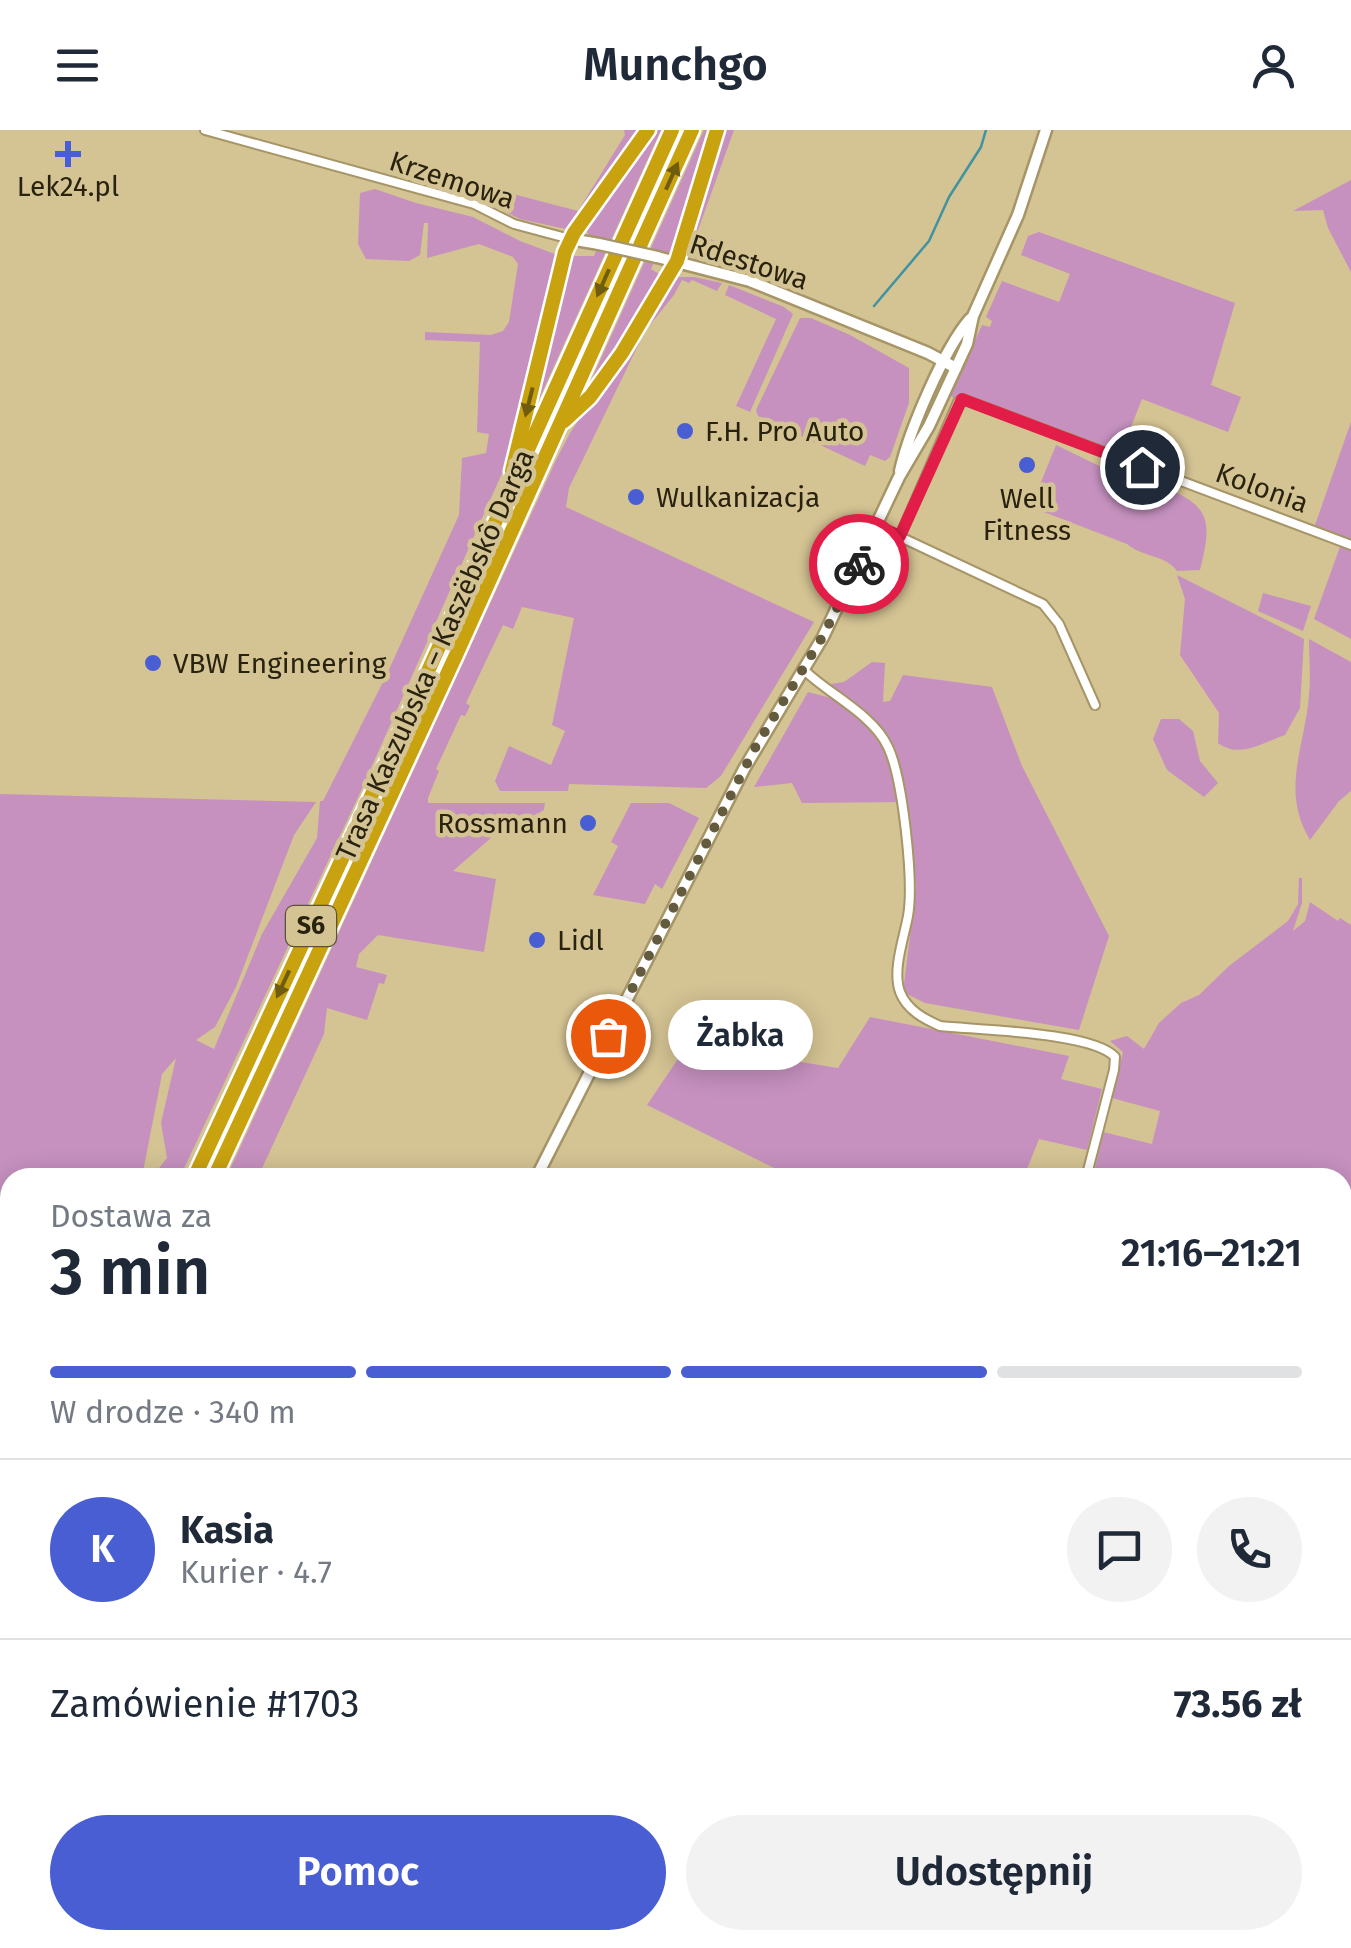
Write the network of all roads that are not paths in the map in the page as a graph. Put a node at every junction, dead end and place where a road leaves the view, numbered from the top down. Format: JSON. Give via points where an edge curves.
{"nodes":[{"id":1,"x":205,"y":130,"type":"edge"},
{"id":2,"x":648,"y":130,"type":"edge"},
{"id":3,"x":672,"y":130,"type":"edge"},
{"id":4,"x":692,"y":130,"type":"edge"},
{"id":5,"x":717,"y":130,"type":"edge"},
{"id":6,"x":1046,"y":130,"type":"edge"},
{"id":7,"x":230,"y":134,"type":"edge"},
{"id":8,"x":570,"y":240,"type":"junction"},
{"id":9,"x":678,"y":261,"type":"junction"},
{"id":10,"x":950,"y":366,"type":"junction"},
{"id":11,"x":560,"y":424,"type":"junction"},
{"id":12,"x":503,"y":506,"type":"junction"},
{"id":13,"x":877,"y":526,"type":"junction"},
{"id":14,"x":900,"y":536,"type":"junction"},
{"id":15,"x":1351,"y":545,"type":"edge"},
{"id":16,"x":803,"y":669,"type":"junction"},
{"id":17,"x":1095,"y":705,"type":"dead end"},
{"id":18,"x":199,"y":1168,"type":"edge"},
{"id":19,"x":219,"y":1168,"type":"edge"},
{"id":20,"x":541,"y":1168,"type":"edge"},
{"id":21,"x":1089,"y":1168,"type":"edge"}],
"edges":[{"from":1,"to":7,"type":"street","name":"Krzemowa"},
{"from":2,"to":8,"type":"highway"},
{"from":3,"to":12,"type":"highway","name":"Trasa Kaszubska – Kaszëbskô Darga","number":"S6","one_way":true},
{"from":11,"to":4,"type":"highway","name":"Trasa Kaszubska – Kaszëbskô Darga","number":"S6","one_way":true},
{"from":5,"to":9,"type":"highway"},
{"from":6,"to":10,"type":"street","via":[[1018,215],[956,339]]},
{"from":7,"to":8,"type":"street","name":"Krzemowa","via":[[474,204]]},
{"from":8,"to":9,"type":"street","name":"Rdestowa","bridge":true},
{"from":8,"to":12,"type":"highway","one_way":true},
{"from":9,"to":10,"type":"street","name":"Rdestowa","via":[[750,281]]},
{"from":9,"to":11,"type":"highway","via":[[622,353]]},
{"from":10,"to":13,"type":"street","via":[[912,434]]},
{"from":11,"to":19,"type":"highway","name":"Trasa Kaszubska – Kaszëbskô Darga","number":"S6"},
{"from":12,"to":18,"type":"highway","name":"Trasa Kaszubska – Kaszëbskô Darga","number":"S6","one_way":true},
{"from":13,"to":14,"type":"street"},
{"from":13,"to":16,"type":"street"},
{"from":14,"to":15,"type":"street","name":"Kolonia","via":[[963,399]]},
{"from":14,"to":17,"type":"street","via":[[1043,604],[1059,624]]},
{"from":16,"to":20,"type":"street","via":[[749,759]]},
{"from":16,"to":21,"type":"street","via":[[878,731],[902,792],[909,914],[898,986],[907,1004],[940,1026],[1072,1040],[1115,1057]]}]}
